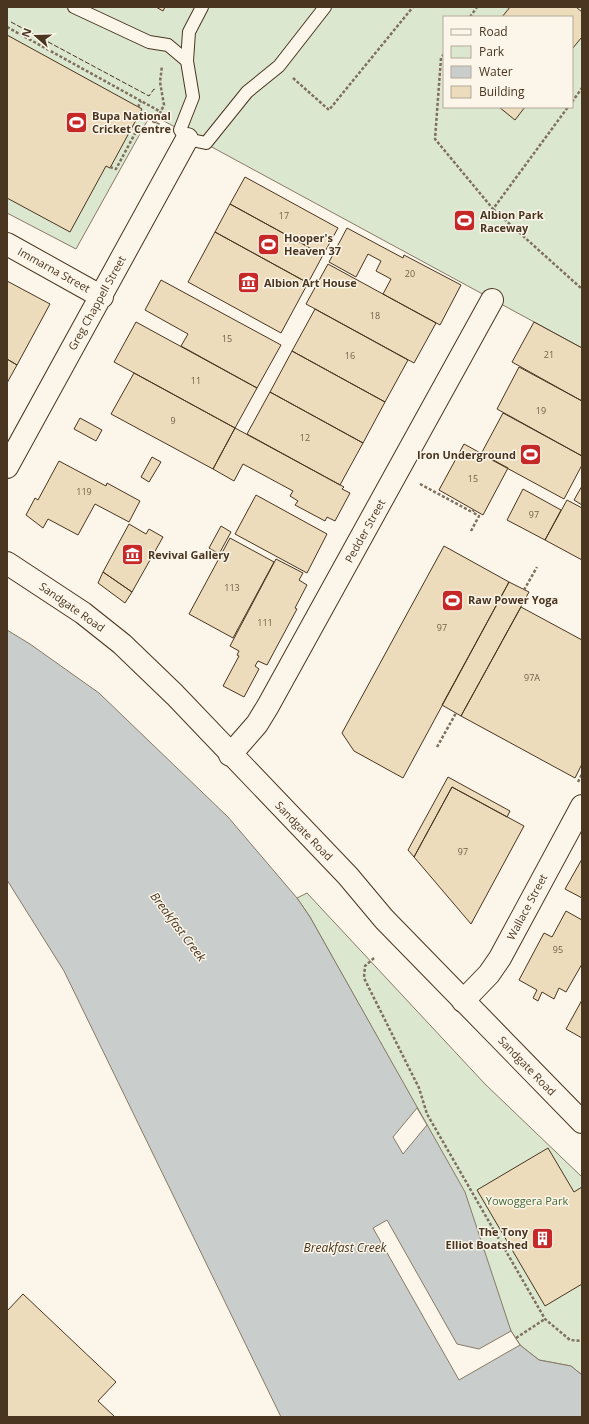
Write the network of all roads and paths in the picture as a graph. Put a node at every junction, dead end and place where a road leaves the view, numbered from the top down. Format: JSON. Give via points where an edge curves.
{"nodes":[{"id":1,"x":74,"y":7,"type":"edge"},
{"id":2,"x":202,"y":7,"type":"edge"},
{"id":3,"x":325,"y":7,"type":"edge"},
{"id":4,"x":413,"y":7,"type":"edge"},
{"id":5,"x":477,"y":7,"type":"edge"},
{"id":6,"x":471,"y":16,"type":"edge"},
{"id":7,"x":7,"y":27,"type":"edge"},
{"id":8,"x":443,"y":55,"type":"edge"},
{"id":9,"x":163,"y":61,"type":"dead end"},
{"id":10,"x":187,"y":61,"type":"junction"},
{"id":11,"x":280,"y":66,"type":"junction"},
{"id":12,"x":582,"y":88,"type":"edge"},
{"id":13,"x":141,"y":101,"type":"junction"},
{"id":14,"x":573,"y":101,"type":"edge"},
{"id":15,"x":138,"y":107,"type":"dead end"},
{"id":16,"x":567,"y":108,"type":"edge"},
{"id":17,"x":161,"y":112,"type":"junction"},
{"id":18,"x":139,"y":114,"type":"dead end"},
{"id":19,"x":150,"y":132,"type":"dead end"},
{"id":20,"x":187,"y":140,"type":"junction"},
{"id":21,"x":110,"y":167,"type":"dead end"},
{"id":22,"x":494,"y":209,"type":"junction"},
{"id":23,"x":7,"y":244,"type":"edge"},
{"id":24,"x":582,"y":289,"type":"edge"},
{"id":25,"x":102,"y":296,"type":"junction"},
{"id":26,"x":492,"y":300,"type":"dead end"},
{"id":27,"x":7,"y":467,"type":"edge"},
{"id":28,"x":419,"y":483,"type":"dead end"},
{"id":29,"x":471,"y":531,"type":"dead end"},
{"id":30,"x":7,"y":563,"type":"edge"},
{"id":31,"x":537,"y":567,"type":"dead end"},
{"id":32,"x":524,"y":590,"type":"dead end"},
{"id":33,"x":456,"y":713,"type":"dead end"},
{"id":34,"x":437,"y":747,"type":"dead end"},
{"id":35,"x":230,"y":755,"type":"junction"},
{"id":36,"x":582,"y":806,"type":"edge"},
{"id":37,"x":374,"y":958,"type":"dead end"},
{"id":38,"x":463,"y":1001,"type":"junction"},
{"id":39,"x":582,"y":1122,"type":"edge"},
{"id":40,"x":545,"y":1319,"type":"junction"},
{"id":41,"x":516,"y":1338,"type":"dead end"},
{"id":42,"x":582,"y":1341,"type":"edge"}],
"edges":[{"from":1,"to":10,"type":"lane","via":[[149,42],[168,45]]},
{"from":2,"to":10,"type":"lane","via":[[189,32]]},
{"from":3,"to":11,"type":"lane"},
{"from":4,"to":11,"type":"path","via":[[330,110]]},
{"from":5,"to":6,"type":"path"},
{"from":7,"to":13,"type":"path"},
{"from":8,"to":22,"type":"path","via":[[435,139]]},
{"from":9,"to":17,"type":"path","via":[[160,82],[164,105]]},
{"from":10,"to":20,"type":"lane","via":[[193,98],[180,130]]},
{"from":11,"to":20,"type":"lane","via":[[247,92],[206,143]]},
{"from":12,"to":14,"type":"path"},
{"from":13,"to":15,"type":"path"},
{"from":13,"to":17,"type":"path"},
{"from":16,"to":22,"type":"path"},
{"from":17,"to":18,"type":"path","via":[[155,123]]},
{"from":19,"to":21,"type":"path","via":[[139,126],[116,170]]},
{"from":20,"to":25,"type":"street","name":"Greg Chappell Street"},
{"from":22,"to":24,"type":"path"},
{"from":23,"to":25,"type":"street","name":"Immarna Street"},
{"from":25,"to":27,"type":"street","name":"Greg Chappell Street"},
{"from":26,"to":35,"type":"street","name":"Pedder Street","via":[[268,706],[257,724]]},
{"from":28,"to":29,"type":"path","via":[[479,516]]},
{"from":30,"to":35,"type":"street","name":"Sandgate Road","via":[[83,613],[122,644]]},
{"from":31,"to":32,"type":"path"},
{"from":33,"to":34,"type":"path"},
{"from":35,"to":38,"type":"street","name":"Sandgate Road","via":[[348,876],[384,919]]},
{"from":36,"to":38,"type":"street","name":"Wallace Street","via":[[500,958],[489,974]]},
{"from":37,"to":40,"type":"path","via":[[365,966],[364,978],[419,1088],[427,1114]]},
{"from":38,"to":39,"type":"street","name":"Sandgate Road"},
{"from":40,"to":41,"type":"path"},
{"from":40,"to":42,"type":"path","via":[[570,1340]]}]}
